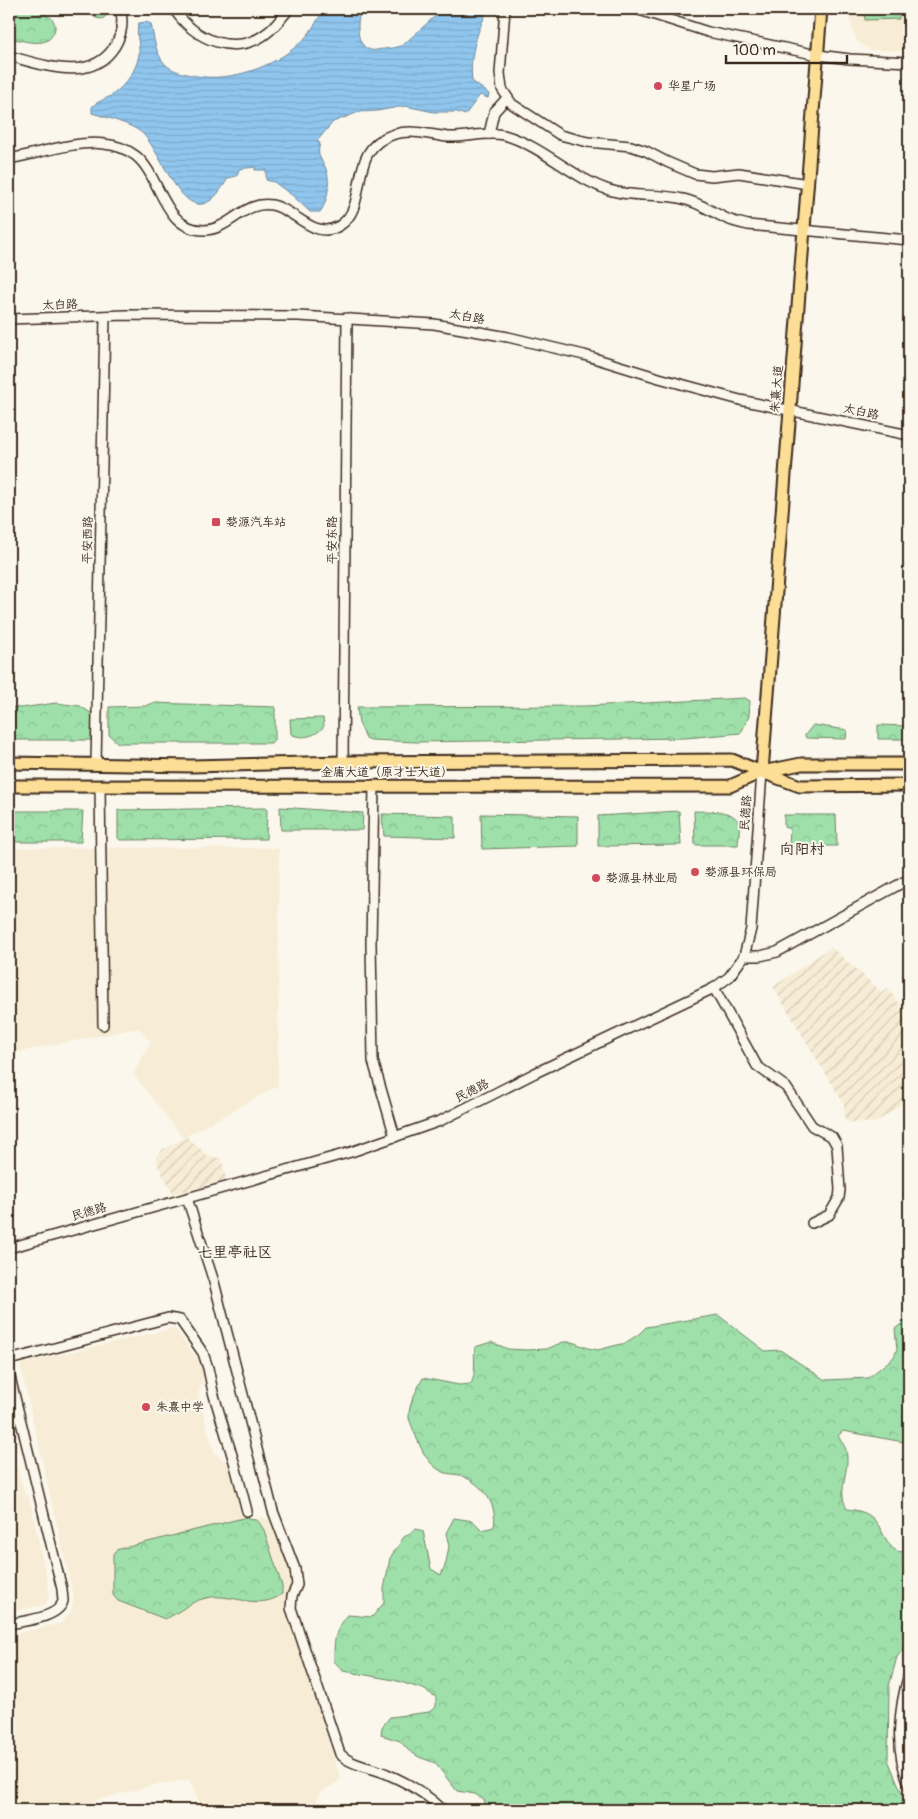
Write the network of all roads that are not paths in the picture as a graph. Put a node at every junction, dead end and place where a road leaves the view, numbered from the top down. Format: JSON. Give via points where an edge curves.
{"nodes":[{"id":1,"x":120,"y":9,"type":"edge"},
{"id":2,"x":174,"y":9,"type":"edge"},
{"id":3,"x":289,"y":9,"type":"edge"},
{"id":4,"x":505,"y":9,"type":"edge"},
{"id":5,"x":636,"y":9,"type":"edge"},
{"id":6,"x":821,"y":9,"type":"edge"},
{"id":7,"x":818,"y":55,"type":"junction"},
{"id":8,"x":9,"y":56,"type":"edge"},
{"id":9,"x":909,"y":62,"type":"edge"},
{"id":10,"x":507,"y":98,"type":"junction"},
{"id":11,"x":489,"y":134,"type":"junction"},
{"id":12,"x":9,"y":159,"type":"edge"},
{"id":13,"x":808,"y":184,"type":"junction"},
{"id":14,"x":804,"y":231,"type":"junction"},
{"id":15,"x":909,"y":240,"type":"edge"},
{"id":16,"x":105,"y":316,"type":"junction"},
{"id":17,"x":347,"y":318,"type":"junction"},
{"id":18,"x":9,"y":319,"type":"edge"},
{"id":19,"x":789,"y":410,"type":"junction"},
{"id":20,"x":909,"y":435,"type":"edge"},
{"id":21,"x":343,"y":762,"type":"junction"},
{"id":22,"x":9,"y":763,"type":"edge"},
{"id":23,"x":96,"y":764,"type":"junction"},
{"id":24,"x":909,"y":764,"type":"edge"},
{"id":25,"x":762,"y":772,"type":"junction"},
{"id":26,"x":909,"y":785,"type":"edge"},
{"id":27,"x":9,"y":786,"type":"edge"},
{"id":28,"x":374,"y":786,"type":"junction"},
{"id":29,"x":100,"y":787,"type":"junction"},
{"id":30,"x":909,"y":879,"type":"edge"},
{"id":31,"x":744,"y":956,"type":"junction"},
{"id":32,"x":714,"y":988,"type":"junction"},
{"id":33,"x":103,"y":1025,"type":"dead end"},
{"id":34,"x":395,"y":1137,"type":"junction"},
{"id":35,"x":187,"y":1198,"type":"junction"},
{"id":36,"x":812,"y":1223,"type":"dead end"},
{"id":37,"x":9,"y":1248,"type":"edge"},
{"id":38,"x":9,"y":1360,"type":"edge"},
{"id":39,"x":9,"y":1373,"type":"edge"},
{"id":40,"x":247,"y":1510,"type":"dead end"},
{"id":41,"x":9,"y":1624,"type":"edge"},
{"id":42,"x":909,"y":1674,"type":"edge"},
{"id":43,"x":909,"y":1783,"type":"edge"},
{"id":44,"x":443,"y":1810,"type":"edge"}],
"edges":[{"from":1,"to":8,"type":"street","via":[[120,37],[101,62],[85,68],[61,69]]},
{"from":2,"to":3,"type":"street","via":[[200,36],[216,43],[233,45],[268,32]]},
{"from":4,"to":10,"type":"street","via":[[500,73],[502,90]]},
{"from":5,"to":7,"type":"street","via":[[708,32]]},
{"from":6,"to":7,"type":"main road","name":"朱熹大道"},
{"from":7,"to":9,"type":"street"},
{"from":7,"to":13,"type":"main road","name":"朱熹大道"},
{"from":10,"to":11,"type":"street","via":[[494,112]]},
{"from":10,"to":13,"type":"street","via":[[526,114],[560,134],[588,142],[630,146],[695,174],[740,173]]},
{"from":11,"to":12,"type":"street","via":[[460,137],[396,133],[381,140],[363,163],[353,209],[340,226],[322,231],[284,209],[263,204],[248,208],[220,227],[195,229],[175,218],[137,157],[116,146],[88,143]]},
{"from":11,"to":14,"type":"street","via":[[505,136],[537,150],[609,190],[681,198],[737,223]]},
{"from":13,"to":14,"type":"main road","name":"朱熹大道"},
{"from":14,"to":15,"type":"street"},
{"from":14,"to":19,"type":"main road","name":"朱熹大道"},
{"from":16,"to":17,"type":"street","name":"太白路"},
{"from":16,"to":18,"type":"street","name":"太白路"},
{"from":16,"to":23,"type":"street","name":"平安西路"},
{"from":17,"to":19,"type":"street","name":"太白路","via":[[434,324],[508,337],[584,355],[740,400]]},
{"from":17,"to":21,"type":"street","name":"平安东路"},
{"from":19,"to":20,"type":"street","name":"太白路"},
{"from":19,"to":25,"type":"main road","name":"朱熹大道"},
{"from":21,"to":23,"type":"main road","name":"金庸大道（原才士大道）","via":[[192,766]]},
{"from":21,"to":25,"type":"main road","name":"金庸大道（原才士大道）","via":[[732,760]]},
{"from":22,"to":23,"type":"main road","name":"金庸大道（原才士大道）"},
{"from":24,"to":25,"type":"main road","name":"金庸大道（原才士大道）","via":[[801,764]]},
{"from":25,"to":26,"type":"main road","name":"金庸大道（原才士大道）","via":[[800,786]]},
{"from":25,"to":28,"type":"main road","name":"金庸大道（原才士大道）","via":[[730,786]]},
{"from":25,"to":31,"type":"street","name":"民德路","via":[[751,929]]},
{"from":27,"to":29,"type":"main road","name":"金庸大道（原才士大道）"},
{"from":28,"to":29,"type":"main road","name":"金庸大道（原才士大道）"},
{"from":28,"to":34,"type":"street","via":[[373,1061]]},
{"from":29,"to":33,"type":"street"},
{"from":30,"to":31,"type":"street","via":[[777,952]]},
{"from":31,"to":32,"type":"street","name":"民德路","via":[[729,977]]},
{"from":32,"to":34,"type":"street","name":"民德路","via":[[440,1121]]},
{"from":32,"to":36,"type":"street","via":[[757,1066],[786,1087],[812,1126],[832,1138],[837,1146],[839,1198],[828,1215]]},
{"from":34,"to":35,"type":"street","name":"民德路"},
{"from":35,"to":37,"type":"street","name":"民德路"},
{"from":35,"to":44,"type":"street","via":[[214,1282],[274,1511],[295,1569],[297,1585],[291,1608],[340,1754],[347,1761],[386,1774],[422,1792]]},
{"from":38,"to":40,"type":"street","via":[[168,1318],[180,1320],[203,1353]]},
{"from":39,"to":41,"type":"street","via":[[63,1602],[58,1611],[47,1616]]},
{"from":42,"to":43,"type":"street","via":[[903,1693],[900,1725],[904,1773]]}]}
